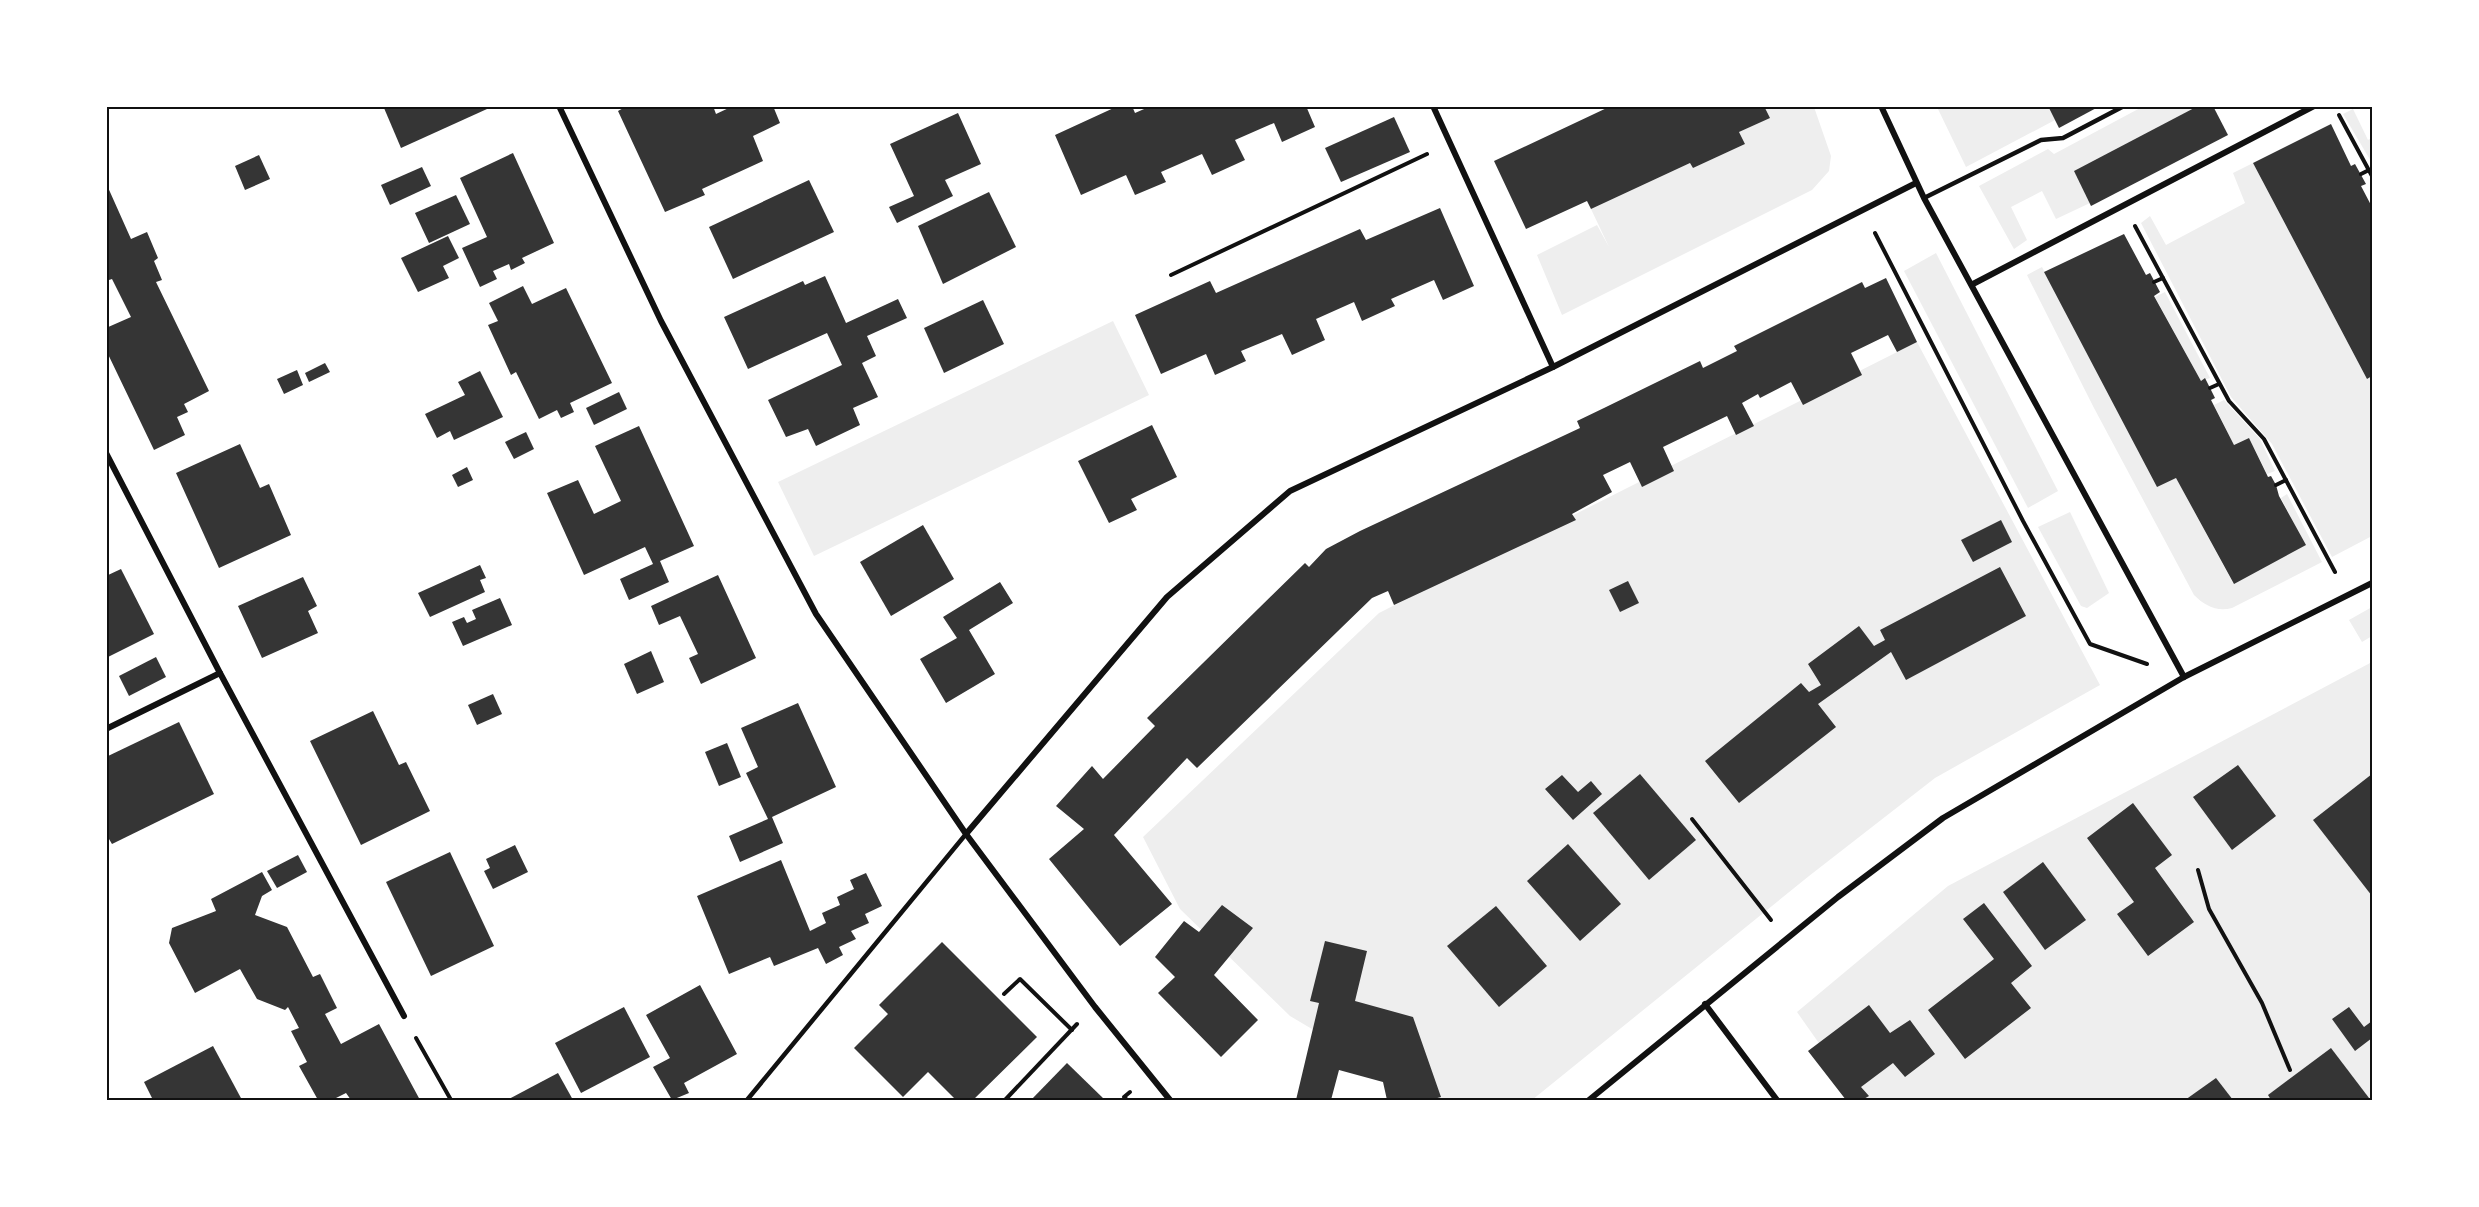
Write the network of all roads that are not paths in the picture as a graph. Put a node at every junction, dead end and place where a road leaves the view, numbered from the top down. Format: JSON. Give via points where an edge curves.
{"nodes":[{"id":1,"x":559,"y":106,"type":"edge"},
{"id":2,"x":1433,"y":106,"type":"edge"},
{"id":3,"x":1881,"y":106,"type":"edge"},
{"id":4,"x":2124,"y":106,"type":"edge"},
{"id":5,"x":2314,"y":106,"type":"edge"},
{"id":6,"x":1916,"y":183,"type":"junction"},
{"id":7,"x":1924,"y":198,"type":"junction"},
{"id":8,"x":1973,"y":285,"type":"junction"},
{"id":9,"x":1553,"y":367,"type":"junction"},
{"id":10,"x":106,"y":453,"type":"edge"},
{"id":11,"x":2373,"y":584,"type":"edge"},
{"id":12,"x":220,"y":673,"type":"junction"},
{"id":13,"x":2184,"y":677,"type":"junction"},
{"id":14,"x":106,"y":729,"type":"edge"},
{"id":15,"x":966,"y":834,"type":"junction"},
{"id":16,"x":1705,"y":1004,"type":"junction"},
{"id":17,"x":404,"y":1016,"type":"road end"},
{"id":18,"x":747,"y":1101,"type":"edge"},
{"id":19,"x":1170,"y":1101,"type":"edge"},
{"id":20,"x":1588,"y":1101,"type":"edge"},
{"id":21,"x":1777,"y":1101,"type":"edge"}],
"edges":[{"from":1,"to":15,"type":"street","via":[[661,321],[816,614]]},
{"from":2,"to":9,"type":"street"},
{"from":3,"to":6,"type":"street"},
{"from":4,"to":7,"type":"lane","via":[[2063,138],[2041,141]]},
{"from":5,"to":8,"type":"street"},
{"from":6,"to":7,"type":"street"},
{"from":6,"to":9,"type":"street"},
{"from":7,"to":8,"type":"street"},
{"from":8,"to":13,"type":"street"},
{"from":9,"to":15,"type":"street","via":[[1290,491],[1167,597]]},
{"from":10,"to":12,"type":"street"},
{"from":11,"to":13,"type":"street"},
{"from":12,"to":14,"type":"street"},
{"from":12,"to":17,"type":"street"},
{"from":13,"to":16,"type":"street","via":[[1943,818]]},
{"from":15,"to":18,"type":"lane"},
{"from":15,"to":19,"type":"street"},
{"from":16,"to":20,"type":"street"},
{"from":16,"to":21,"type":"street"}]}
